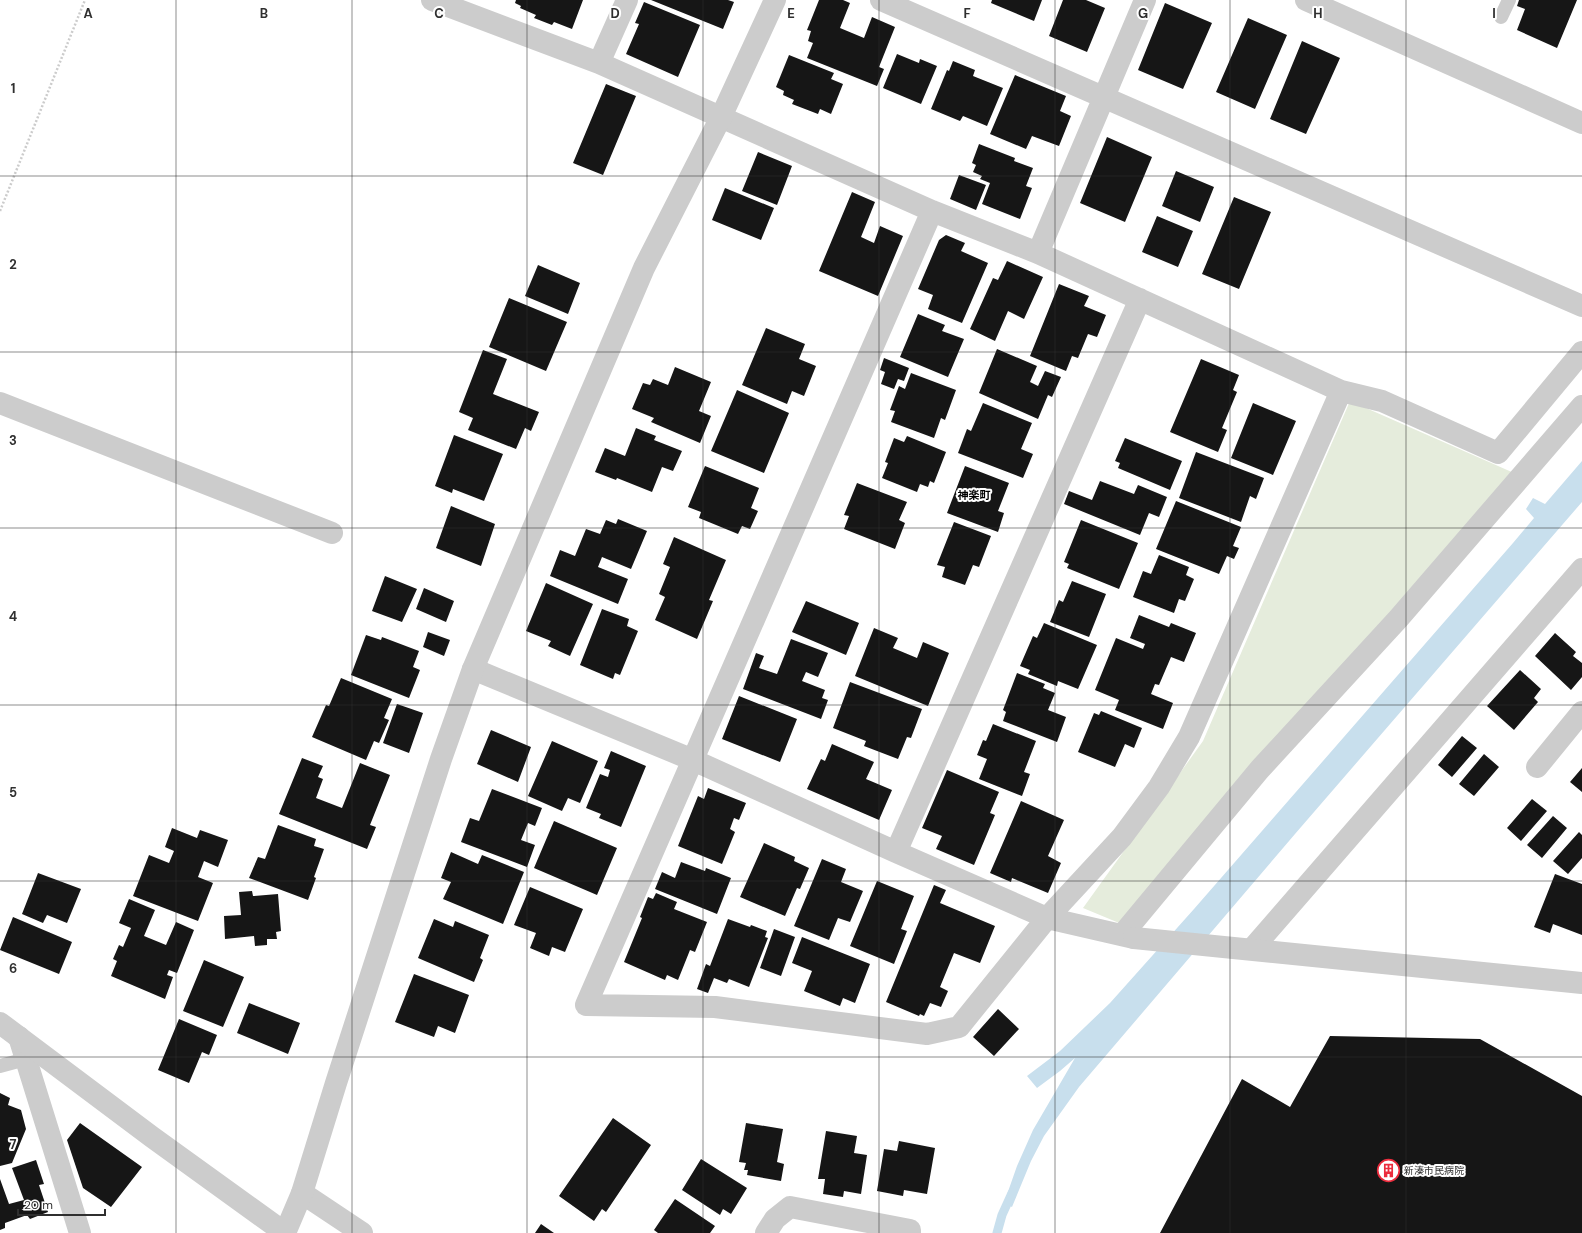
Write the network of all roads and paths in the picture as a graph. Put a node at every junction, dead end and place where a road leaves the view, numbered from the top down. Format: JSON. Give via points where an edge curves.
{"nodes":[{"id":1,"x":85,"y":0,"type":"edge"},
{"id":2,"x":432,"y":0,"type":"edge"},
{"id":3,"x":627,"y":0,"type":"edge"},
{"id":4,"x":775,"y":0,"type":"edge"},
{"id":5,"x":881,"y":0,"type":"edge"},
{"id":6,"x":1145,"y":0,"type":"edge"},
{"id":7,"x":1306,"y":0,"type":"edge"},
{"id":8,"x":1509,"y":0,"type":"edge"},
{"id":9,"x":1501,"y":17,"type":"dead end"},
{"id":10,"x":599,"y":64,"type":"junction"},
{"id":11,"x":1104,"y":96,"type":"junction"},
{"id":12,"x":721,"y":117,"type":"junction"},
{"id":13,"x":1582,"y":123,"type":"edge"},
{"id":14,"x":0,"y":211,"type":"edge"},
{"id":15,"x":932,"y":211,"type":"junction"},
{"id":16,"x":1038,"y":253,"type":"junction"},
{"id":17,"x":1140,"y":298,"type":"junction"},
{"id":18,"x":1582,"y":306,"type":"edge"},
{"id":19,"x":1582,"y":352,"type":"edge"},
{"id":20,"x":1340,"y":390,"type":"junction"},
{"id":21,"x":0,"y":403,"type":"edge"},
{"id":22,"x":1582,"y":406,"type":"edge"},
{"id":23,"x":332,"y":532,"type":"dead end"},
{"id":24,"x":1582,"y":569,"type":"edge"},
{"id":25,"x":473,"y":669,"type":"junction"},
{"id":26,"x":1582,"y":712,"type":"edge"},
{"id":27,"x":693,"y":760,"type":"junction"},
{"id":28,"x":1537,"y":767,"type":"dead end"},
{"id":29,"x":896,"y":852,"type":"junction"},
{"id":30,"x":1048,"y":918,"type":"junction"},
{"id":31,"x":1128,"y":936,"type":"junction"},
{"id":32,"x":1252,"y":949,"type":"junction"},
{"id":33,"x":1582,"y":983,"type":"edge"},
{"id":34,"x":0,"y":1023,"type":"edge"},
{"id":35,"x":19,"y":1037,"type":"junction"},
{"id":36,"x":26,"y":1059,"type":"junction"},
{"id":37,"x":0,"y":1066,"type":"edge"},
{"id":38,"x":302,"y":1193,"type":"junction"},
{"id":39,"x":80,"y":1233,"type":"edge"},
{"id":40,"x":285,"y":1233,"type":"edge"},
{"id":41,"x":362,"y":1233,"type":"edge"},
{"id":42,"x":766,"y":1233,"type":"edge"},
{"id":43,"x":910,"y":1233,"type":"edge"}],
"edges":[{"from":1,"to":14,"type":"path"},
{"from":2,"to":10,"type":"street"},
{"from":3,"to":10,"type":"street"},
{"from":4,"to":12,"type":"street"},
{"from":5,"to":11,"type":"street"},
{"from":6,"to":11,"type":"street"},
{"from":7,"to":13,"type":"street"},
{"from":8,"to":9,"type":"lane"},
{"from":10,"to":12,"type":"street"},
{"from":11,"to":16,"type":"street"},
{"from":11,"to":18,"type":"street"},
{"from":12,"to":15,"type":"street"},
{"from":12,"to":25,"type":"street","via":[[644,268]]},
{"from":15,"to":16,"type":"street"},
{"from":15,"to":27,"type":"street"},
{"from":16,"to":17,"type":"street"},
{"from":17,"to":20,"type":"street"},
{"from":17,"to":29,"type":"street"},
{"from":19,"to":20,"type":"street","via":[[1498,453],[1382,401]]},
{"from":20,"to":30,"type":"street","via":[[1189,737],[1158,787],[1122,837]]},
{"from":21,"to":23,"type":"street"},
{"from":22,"to":31,"type":"street","via":[[1398,619],[1260,769]]},
{"from":24,"to":32,"type":"street"},
{"from":25,"to":27,"type":"street"},
{"from":25,"to":38,"type":"street","via":[[441,759]]},
{"from":26,"to":28,"type":"street"},
{"from":27,"to":29,"type":"street"},
{"from":27,"to":30,"type":"street","via":[[586,1005],[715,1007],[927,1034],[959,1027]]},
{"from":29,"to":30,"type":"street"},
{"from":30,"to":31,"type":"street"},
{"from":31,"to":32,"type":"street"},
{"from":32,"to":33,"type":"street"},
{"from":34,"to":35,"type":"street"},
{"from":35,"to":36,"type":"street"},
{"from":35,"to":40,"type":"street"},
{"from":36,"to":37,"type":"lane"},
{"from":36,"to":39,"type":"street"},
{"from":38,"to":40,"type":"street"},
{"from":38,"to":41,"type":"street"},
{"from":42,"to":43,"type":"street","via":[[775,1219],[790,1207],[910,1230]]}]}
